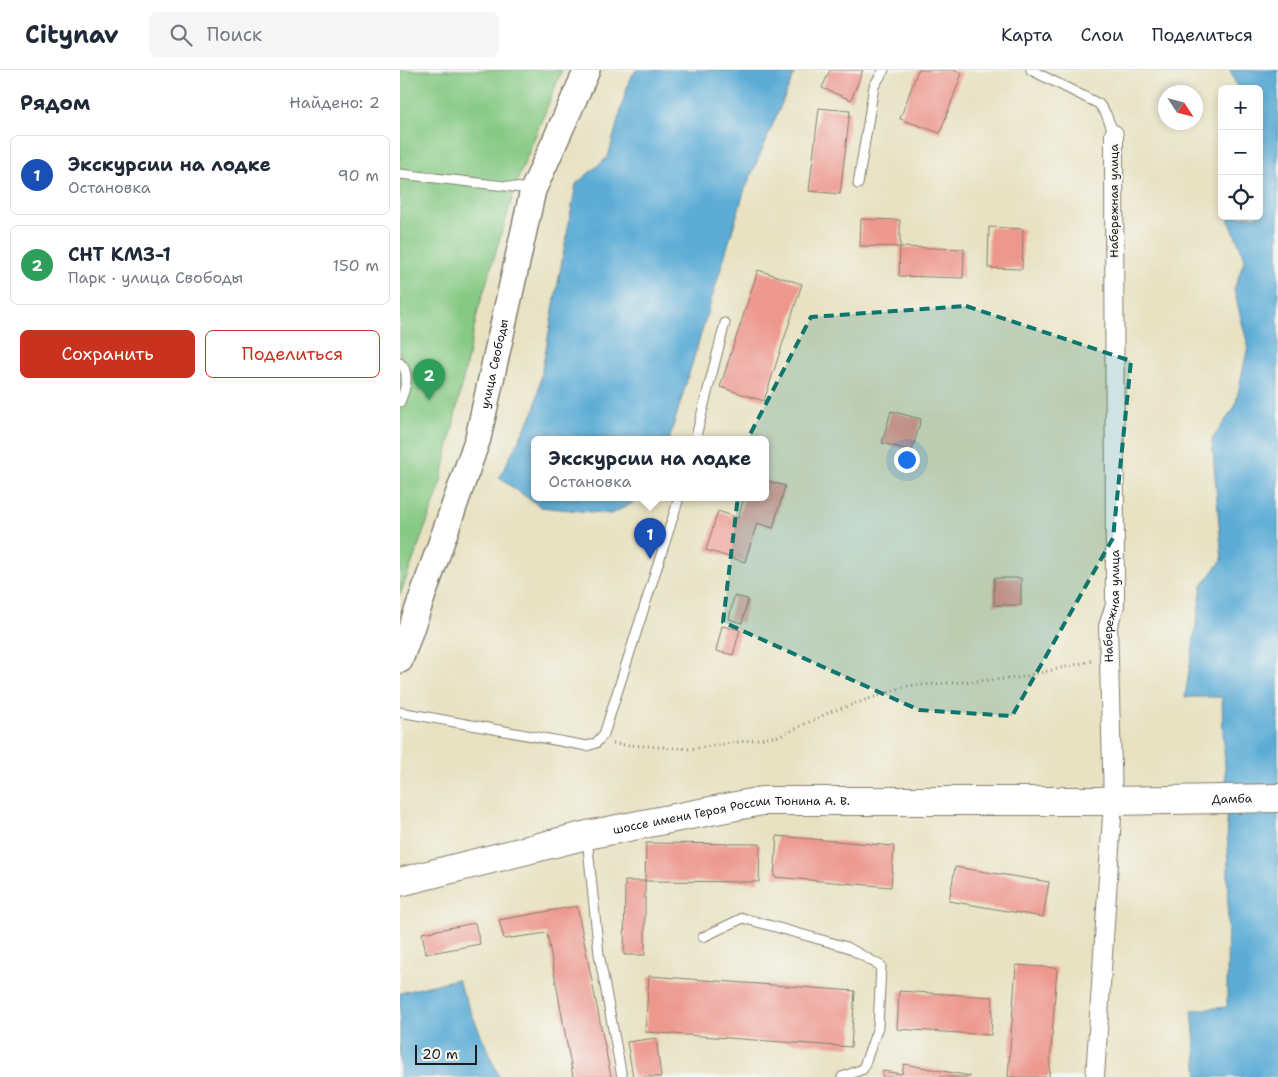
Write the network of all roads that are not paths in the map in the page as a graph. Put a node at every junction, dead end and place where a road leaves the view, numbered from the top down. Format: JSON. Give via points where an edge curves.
{"nodes":[{"id":1,"x":587,"y":70,"type":"edge"},
{"id":2,"x":884,"y":70,"type":"edge"},
{"id":3,"x":1031,"y":70,"type":"edge"},
{"id":4,"x":1114,"y":134,"type":"joint"},
{"id":5,"x":400,"y":174,"type":"edge"},
{"id":6,"x":858,"y":184,"type":"dead end"},
{"id":7,"x":533,"y":190,"type":"junction"},
{"id":8,"x":725,"y":323,"type":"dead end"},
{"id":9,"x":400,"y":362,"type":"edge"},
{"id":10,"x":400,"y":402,"type":"edge"},
{"id":11,"x":696,"y":436,"type":"edge"},
{"id":12,"x":678,"y":501,"type":"edge"},
{"id":13,"x":400,"y":660,"type":"edge"},
{"id":14,"x":400,"y":712,"type":"edge"},
{"id":15,"x":1278,"y":798,"type":"edge"},
{"id":16,"x":1113,"y":801,"type":"junction"},
{"id":17,"x":587,"y":835,"type":"junction"},
{"id":18,"x":400,"y":882,"type":"edge"},
{"id":19,"x":703,"y":937,"type":"dead end"},
{"id":20,"x":863,"y":1073,"type":"edge"},
{"id":21,"x":622,"y":1077,"type":"edge"},
{"id":22,"x":842,"y":1077,"type":"edge"},
{"id":23,"x":1095,"y":1077,"type":"edge"}],
"edges":[{"from":1,"to":7,"type":"street","name":"улица Свободы"},
{"from":2,"to":6,"type":"lane","via":[[874,86]]},
{"from":3,"to":4,"type":"lane","via":[[1099,104]]},
{"from":4,"to":16,"type":"street","name":"Набережная улица","via":[[1115,605],[1108,626]]},
{"from":5,"to":7,"type":"lane"},
{"from":7,"to":13,"type":"street","name":"улица Свободы","via":[[478,438]]},
{"from":8,"to":11,"type":"lane"},
{"from":9,"to":10,"type":"lane","via":[[407,376]]},
{"from":12,"to":14,"type":"lane","via":[[604,734],[596,743],[587,746]]},
{"from":15,"to":16,"type":"main road","name":"Дамба"},
{"from":16,"to":17,"type":"main road","name":"шоссе имени Героя России Тюнина А. В.","via":[[762,801]]},
{"from":16,"to":23,"type":"street","name":"Набережная улица"},
{"from":17,"to":18,"type":"main road","name":"шоссе имени Героя России Тюнина А. В."},
{"from":17,"to":21,"type":"lane","via":[[599,954]]},
{"from":19,"to":20,"type":"lane","via":[[743,918],[848,947],[881,966],[878,1027]]},
{"from":20,"to":22,"type":"lane"}]}
